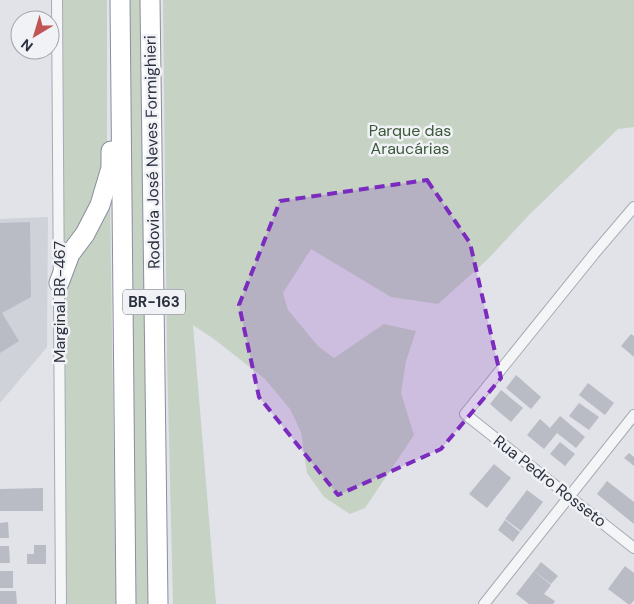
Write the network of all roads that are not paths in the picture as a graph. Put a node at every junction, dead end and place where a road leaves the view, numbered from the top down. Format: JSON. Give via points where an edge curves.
{"nodes":[{"id":1,"x":57,"y":0,"type":"edge"},
{"id":2,"x":115,"y":0,"type":"edge"},
{"id":3,"x":120,"y":0,"type":"edge"},
{"id":4,"x":150,"y":0,"type":"edge"},
{"id":5,"x":634,"y":207,"type":"edge"},
{"id":6,"x":59,"y":283,"type":"junction"},
{"id":7,"x":634,"y":415,"type":"edge"},
{"id":8,"x":156,"y":463,"type":"junction"},
{"id":9,"x":569,"y":496,"type":"junction"},
{"id":10,"x":634,"y":548,"type":"edge"},
{"id":11,"x":61,"y":604,"type":"edge"},
{"id":12,"x":126,"y":604,"type":"edge"},
{"id":13,"x":158,"y":604,"type":"edge"},
{"id":14,"x":167,"y":604,"type":"edge"},
{"id":15,"x":484,"y":604,"type":"edge"}],
"edges":[{"from":1,"to":6,"type":"street","name":"Marginal BR-467"},
{"from":2,"to":6,"type":"highway","via":[[111,168],[100,205],[70,254]]},
{"from":3,"to":12,"type":"highway","name":"Rodovia José Neves Formighieri","number":"BR-163"},
{"from":4,"to":8,"type":"highway","name":"Rodovia José Neves Formighieri","number":"BR-163"},
{"from":5,"to":9,"type":"street","name":"Rua Pedro Rosseto","via":[[465,414]]},
{"from":6,"to":11,"type":"street","name":"Marginal BR-467"},
{"from":7,"to":9,"type":"street"},
{"from":8,"to":13,"type":"highway","name":"Rodovia José Neves Formighieri","number":"BR-163"},
{"from":8,"to":14,"type":"highway"},
{"from":9,"to":10,"type":"street","name":"Rua Pedro Rosseto"},
{"from":9,"to":15,"type":"street"}]}
